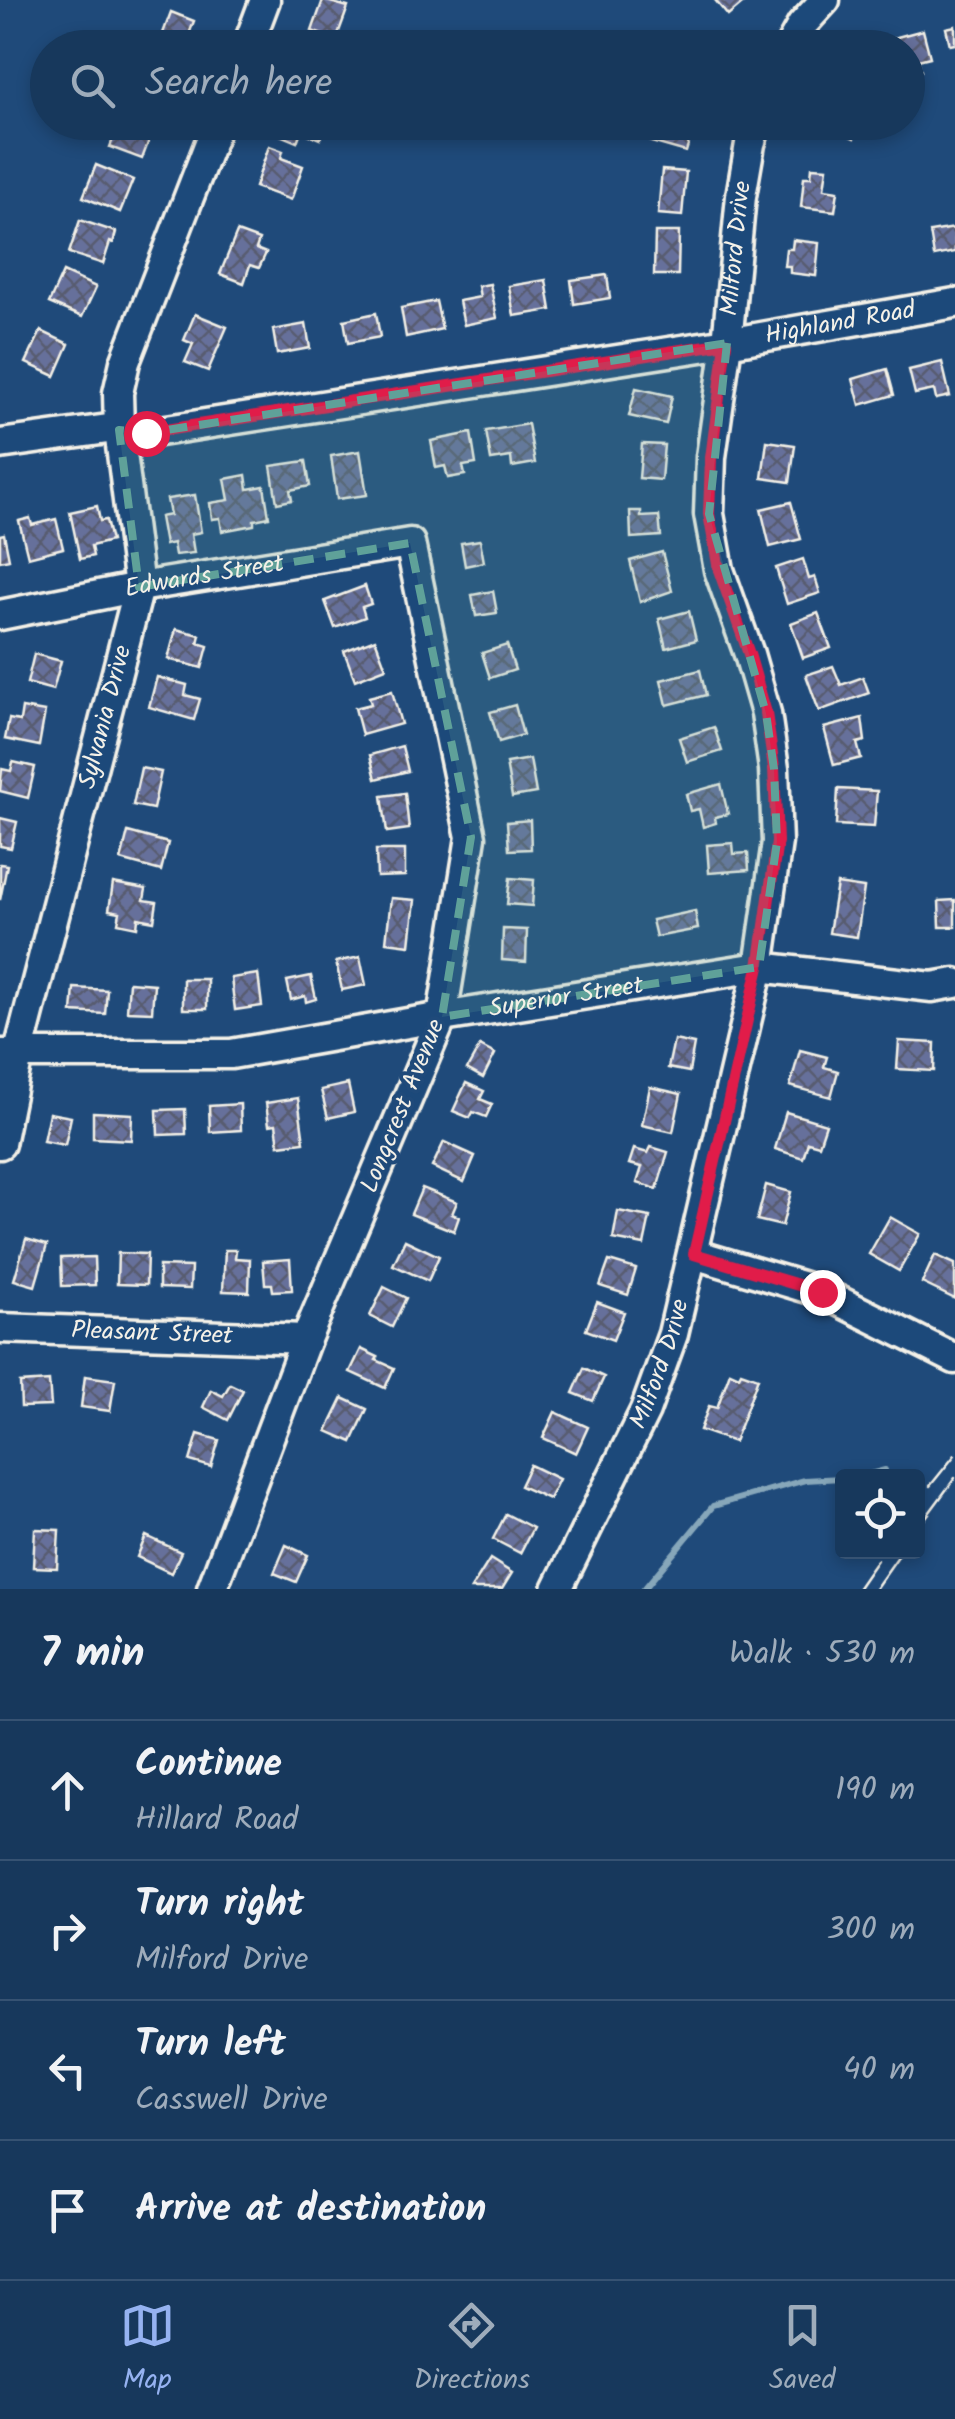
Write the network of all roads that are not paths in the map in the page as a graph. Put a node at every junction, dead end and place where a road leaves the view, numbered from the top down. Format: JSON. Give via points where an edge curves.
{"nodes":[{"id":1,"x":265,"y":0,"type":"edge"},
{"id":2,"x":825,"y":0,"type":"edge"},
{"id":3,"x":253,"y":30,"type":"edge"},
{"id":4,"x":799,"y":30,"type":"edge"},
{"id":5,"x":211,"y":140,"type":"edge"},
{"id":6,"x":751,"y":140,"type":"edge"},
{"id":7,"x":955,"y":303,"type":"edge"},
{"id":8,"x":726,"y":343,"type":"junction"},
{"id":9,"x":119,"y":430,"type":"junction"},
{"id":10,"x":0,"y":444,"type":"edge"},
{"id":11,"x":410,"y":543,"type":"joint"},
{"id":12,"x":139,"y":587,"type":"junction"},
{"id":13,"x":0,"y":614,"type":"edge"},
{"id":14,"x":759,"y":967,"type":"junction"},
{"id":15,"x":955,"y":983,"type":"edge"},
{"id":16,"x":442,"y":1017,"type":"junction"},
{"id":17,"x":9,"y":1055,"type":"edge"},
{"id":18,"x":0,"y":1144,"type":"edge"},
{"id":19,"x":694,"y":1254,"type":"junction"},
{"id":20,"x":0,"y":1328,"type":"edge"},
{"id":21,"x":306,"y":1340,"type":"junction"},
{"id":22,"x":955,"y":1359,"type":"edge"},
{"id":23,"x":212,"y":1589,"type":"edge"},
{"id":24,"x":558,"y":1589,"type":"edge"}],
"edges":[{"from":1,"to":3,"type":"street"},
{"from":2,"to":4,"type":"street"},
{"from":5,"to":9,"type":"street","name":"Sylvania Drive","via":[[125,362]]},
{"from":6,"to":8,"type":"street","name":"Milford Drive"},
{"from":7,"to":8,"type":"street","name":"Highland Road"},
{"from":8,"to":9,"type":"street","name":"Highland Road","via":[[146,433]]},
{"from":8,"to":14,"type":"street","name":"Milford Drive","via":[[709,514],[719,570],[766,713],[774,768],[777,842]]},
{"from":9,"to":10,"type":"street","name":"Highland Road"},
{"from":9,"to":12,"type":"street","name":"Sylvania Drive"},
{"from":11,"to":12,"type":"street","name":"Edwards Street"},
{"from":11,"to":16,"type":"street","name":"Longcrest Avenue","via":[[471,837]]},
{"from":12,"to":13,"type":"street","name":"Edwards Street"},
{"from":12,"to":17,"type":"street","name":"Sylvania Drive"},
{"from":14,"to":15,"type":"street","name":"Superior Street","via":[[932,987]]},
{"from":14,"to":16,"type":"street","name":"Superior Street"},
{"from":14,"to":19,"type":"street","name":"Milford Drive"},
{"from":16,"to":17,"type":"street","name":"Superior Street","via":[[231,1054]]},
{"from":16,"to":21,"type":"street","name":"Longcrest Avenue"},
{"from":17,"to":18,"type":"street","name":"Sylvania Drive"},
{"from":19,"to":22,"type":"street","via":[[822,1292]]},
{"from":19,"to":24,"type":"street","name":"Milford Drive","via":[[645,1411]]},
{"from":20,"to":21,"type":"street","name":"Pleasant Street"},
{"from":21,"to":23,"type":"street","name":"Longcrest Avenue"}]}
